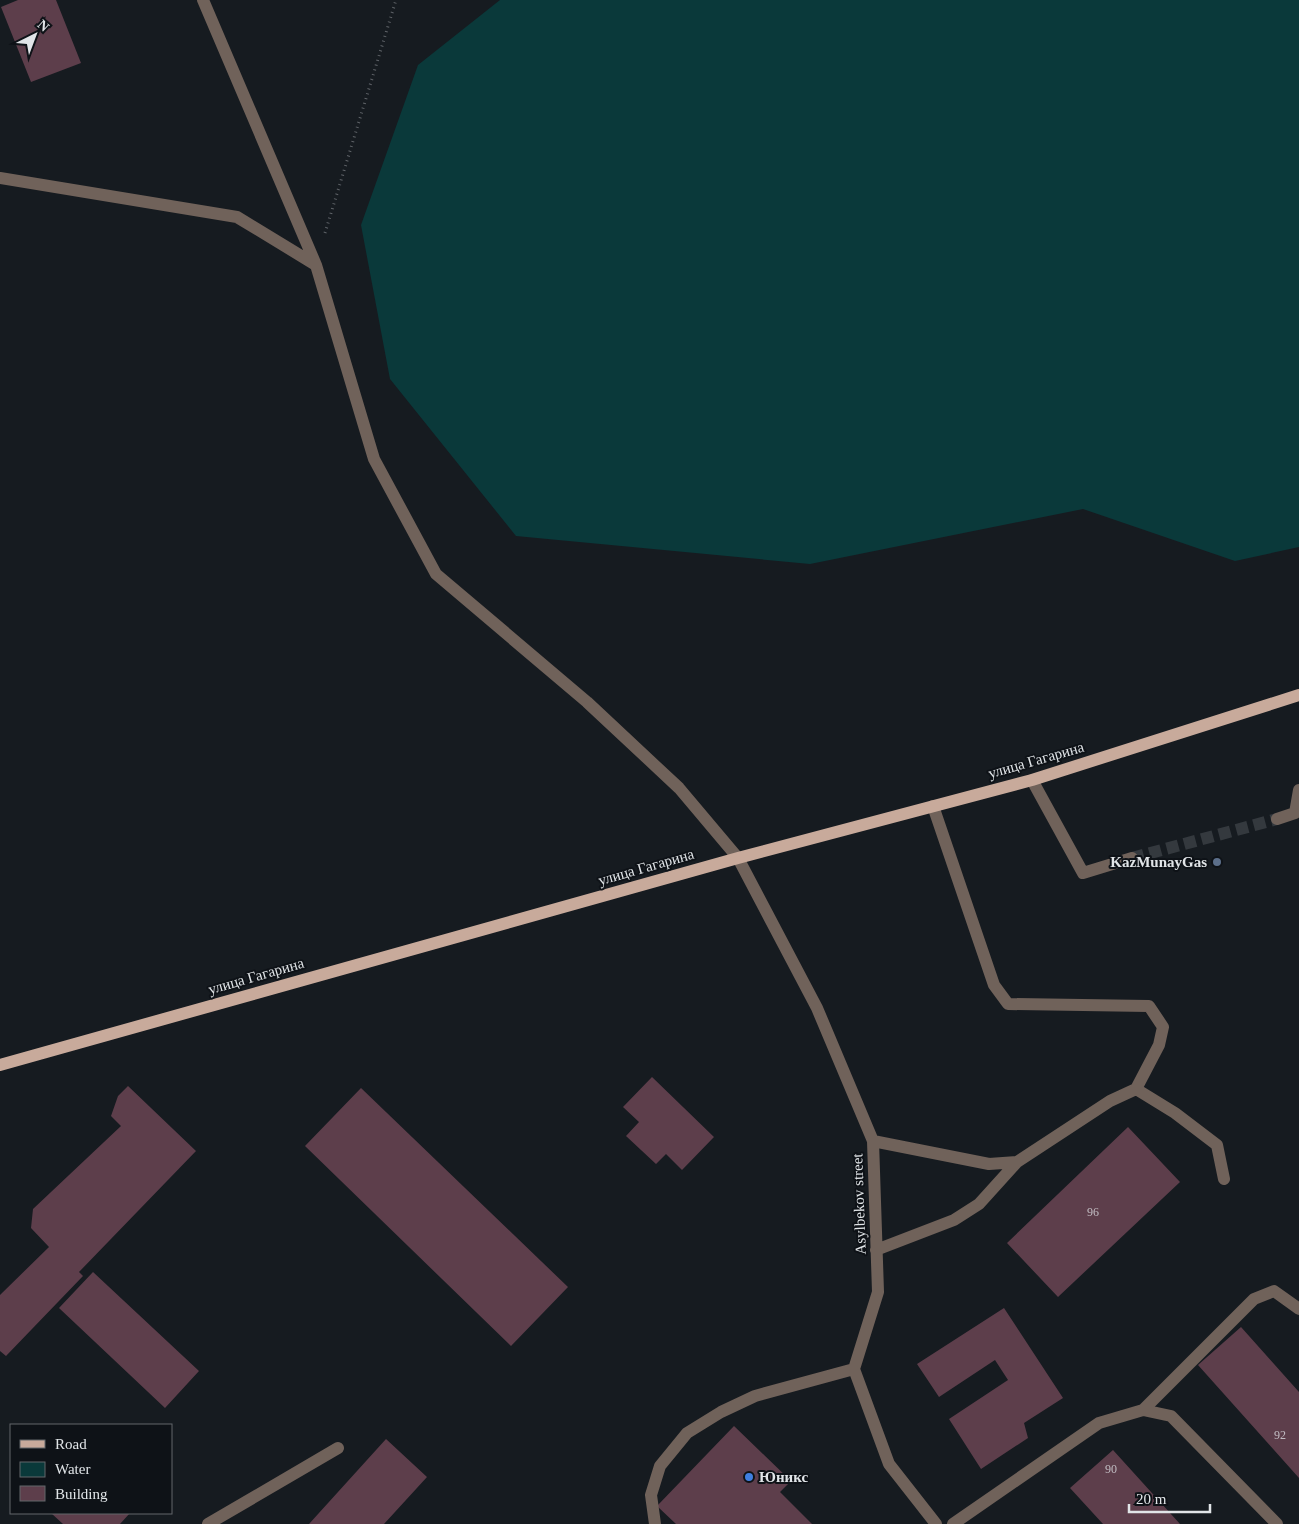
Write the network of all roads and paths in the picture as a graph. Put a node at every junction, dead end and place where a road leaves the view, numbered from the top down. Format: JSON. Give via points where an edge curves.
{"nodes":[{"id":1,"x":203,"y":0,"type":"edge"},
{"id":2,"x":396,"y":0,"type":"edge"},
{"id":3,"x":0,"y":178,"type":"edge"},
{"id":4,"x":316,"y":265,"type":"junction"},
{"id":5,"x":1299,"y":695,"type":"edge"},
{"id":6,"x":1032,"y":780,"type":"junction"},
{"id":7,"x":1299,"y":790,"type":"edge"},
{"id":8,"x":933,"y":806,"type":"junction"},
{"id":9,"x":1277,"y":819,"type":"tunnel mouth"},
{"id":10,"x":738,"y":858,"type":"junction"},
{"id":11,"x":1132,"y":858,"type":"tunnel mouth"},
{"id":12,"x":0,"y":1065,"type":"edge"},
{"id":13,"x":1136,"y":1089,"type":"junction"},
{"id":14,"x":874,"y":1141,"type":"junction"},
{"id":15,"x":1017,"y":1162,"type":"junction"},
{"id":16,"x":1224,"y":1178,"type":"dead end"},
{"id":17,"x":876,"y":1250,"type":"junction"},
{"id":18,"x":1299,"y":1310,"type":"edge"},
{"id":19,"x":854,"y":1369,"type":"junction"},
{"id":20,"x":1143,"y":1410,"type":"junction"},
{"id":21,"x":338,"y":1448,"type":"dead end"},
{"id":22,"x":208,"y":1524,"type":"edge"},
{"id":23,"x":655,"y":1524,"type":"edge"},
{"id":24,"x":936,"y":1524,"type":"edge"},
{"id":25,"x":953,"y":1524,"type":"edge"},
{"id":26,"x":1277,"y":1524,"type":"edge"}],
"edges":[{"from":1,"to":4,"type":"street","name":"Asylbekov street"},
{"from":2,"to":4,"type":"path"},
{"from":3,"to":4,"type":"street","via":[[237,217]]},
{"from":4,"to":10,"type":"street","name":"Asylbekov street","via":[[374,459],[436,574],[587,702],[680,788]]},
{"from":5,"to":6,"type":"main road","name":"улица Гагарина"},
{"from":6,"to":8,"type":"main road","name":"улица Гагарина"},
{"from":6,"to":11,"type":"street","via":[[1083,872]]},
{"from":7,"to":9,"type":"street","via":[[1295,812]]},
{"from":8,"to":10,"type":"main road","name":"улица Гагарина"},
{"from":8,"to":13,"type":"street","via":[[994,985],[1008,1004],[1149,1006],[1163,1027],[1159,1045]]},
{"from":10,"to":12,"type":"main road","name":"улица Гагарина"},
{"from":10,"to":14,"type":"street","name":"Asylbekov street","via":[[817,1008]]},
{"from":13,"to":15,"type":"street","via":[[1110,1101]]},
{"from":13,"to":16,"type":"street","via":[[1217,1145]]},
{"from":14,"to":15,"type":"street","via":[[989,1164]]},
{"from":14,"to":17,"type":"street","name":"Asylbekov street"},
{"from":15,"to":17,"type":"street","via":[[979,1204],[954,1220]]},
{"from":17,"to":19,"type":"street","name":"Asylbekov street","via":[[878,1292]]},
{"from":18,"to":20,"type":"street","via":[[1274,1291],[1254,1299]]},
{"from":19,"to":23,"type":"street","via":[[755,1396],[687,1433],[660,1466],[651,1495]]},
{"from":19,"to":24,"type":"street","via":[[890,1464]]},
{"from":20,"to":25,"type":"street","via":[[1099,1423]]},
{"from":20,"to":26,"type":"street","via":[[1171,1416]]},
{"from":21,"to":22,"type":"street"}]}
